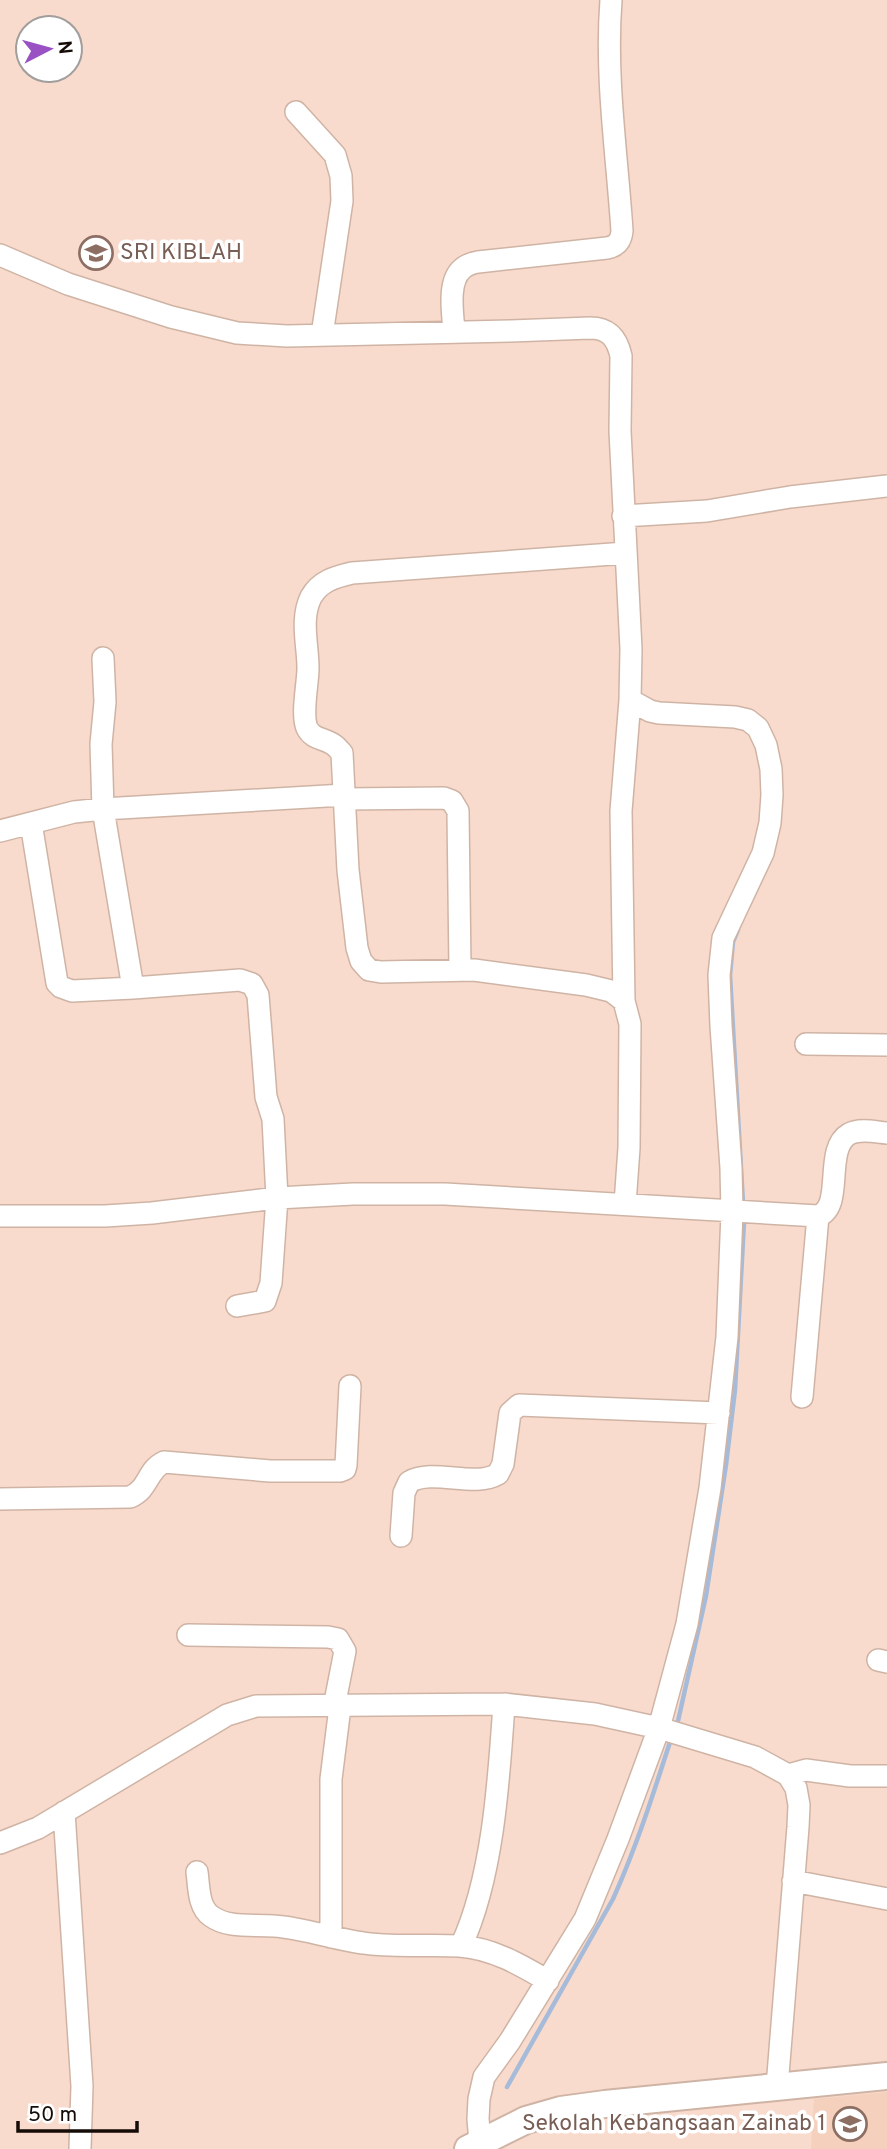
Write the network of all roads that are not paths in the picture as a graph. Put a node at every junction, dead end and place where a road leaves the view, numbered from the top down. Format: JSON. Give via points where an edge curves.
{"nodes":[{"id":1,"x":611,"y":0,"type":"edge"},
{"id":2,"x":296,"y":112,"type":"dead end"},
{"id":3,"x":0,"y":256,"type":"edge"},
{"id":4,"x":454,"y":332,"type":"junction"},
{"id":5,"x":322,"y":335,"type":"junction"},
{"id":6,"x":887,"y":486,"type":"edge"},
{"id":7,"x":623,"y":516,"type":"junction"},
{"id":8,"x":626,"y":553,"type":"junction"},
{"id":9,"x":103,"y":658,"type":"dead end"},
{"id":10,"x":630,"y":700,"type":"junction"},
{"id":11,"x":344,"y":797,"type":"junction"},
{"id":12,"x":103,"y":809,"type":"junction"},
{"id":13,"x":31,"y":823,"type":"junction"},
{"id":14,"x":0,"y":831,"type":"edge"},
{"id":15,"x":460,"y":971,"type":"junction"},
{"id":16,"x":133,"y":988,"type":"junction"},
{"id":17,"x":624,"y":1001,"type":"junction"},
{"id":18,"x":806,"y":1044,"type":"dead end"},
{"id":19,"x":887,"y":1045,"type":"edge"},
{"id":20,"x":887,"y":1133,"type":"edge"},
{"id":21,"x":277,"y":1198,"type":"junction"},
{"id":22,"x":625,"y":1204,"type":"junction"},
{"id":23,"x":732,"y":1213,"type":"junction"},
{"id":24,"x":0,"y":1216,"type":"edge"},
{"id":25,"x":818,"y":1216,"type":"junction"},
{"id":26,"x":237,"y":1306,"type":"dead end"},
{"id":27,"x":350,"y":1386,"type":"dead end"},
{"id":28,"x":802,"y":1397,"type":"dead end"},
{"id":29,"x":719,"y":1413,"type":"junction"},
{"id":30,"x":0,"y":1499,"type":"edge"},
{"id":31,"x":401,"y":1536,"type":"dead end"},
{"id":32,"x":188,"y":1635,"type":"dead end"},
{"id":33,"x":504,"y":1704,"type":"junction"},
{"id":34,"x":337,"y":1707,"type":"junction"},
{"id":35,"x":659,"y":1728,"type":"junction"},
{"id":36,"x":788,"y":1775,"type":"junction"},
{"id":37,"x":887,"y":1776,"type":"edge"},
{"id":38,"x":64,"y":1812,"type":"junction"},
{"id":39,"x":0,"y":1843,"type":"edge"},
{"id":40,"x":197,"y":1872,"type":"dead end"},
{"id":41,"x":793,"y":1881,"type":"junction"},
{"id":42,"x":887,"y":1899,"type":"edge"},
{"id":43,"x":331,"y":1937,"type":"junction"},
{"id":44,"x":461,"y":1946,"type":"junction"},
{"id":45,"x":548,"y":1981,"type":"junction"},
{"id":46,"x":887,"y":2076,"type":"edge"},
{"id":47,"x":777,"y":2087,"type":"junction"},
{"id":48,"x":474,"y":2145,"type":"edge"},
{"id":49,"x":80,"y":2149,"type":"edge"}],
"edges":[{"from":1,"to":4,"type":"street","via":[[609,74],[620,241],[607,248],[478,261],[464,267],[453,288]]},
{"from":2,"to":5,"type":"street","via":[[335,155],[341,176],[342,201]]},
{"from":3,"to":5,"type":"street","via":[[68,284],[202,326],[237,333]]},
{"from":4,"to":5,"type":"street"},
{"from":4,"to":7,"type":"street","via":[[598,328],[613,336],[621,356]]},
{"from":6,"to":7,"type":"street","via":[[707,511]]},
{"from":7,"to":8,"type":"street"},
{"from":8,"to":10,"type":"street"},
{"from":8,"to":11,"type":"street","via":[[352,573],[321,584],[307,610],[306,725],[312,735],[342,752]]},
{"from":9,"to":12,"type":"street"},
{"from":10,"to":17,"type":"street","via":[[621,811]]},
{"from":10,"to":23,"type":"street","via":[[659,713],[748,720],[758,728],[771,768],[770,823],[763,853],[723,938],[719,975]]},
{"from":11,"to":12,"type":"street"},
{"from":11,"to":15,"type":"street","via":[[348,870],[361,961],[369,970],[381,972]]},
{"from":11,"to":15,"type":"street","via":[[444,798],[453,802],[458,811]]},
{"from":12,"to":13,"type":"street"},
{"from":12,"to":16,"type":"street"},
{"from":13,"to":14,"type":"street"},
{"from":13,"to":16,"type":"street","via":[[57,983],[72,991]]},
{"from":15,"to":17,"type":"street","via":[[586,985],[611,990]]},
{"from":16,"to":21,"type":"street","via":[[240,980],[256,989],[266,1097],[273,1119]]},
{"from":17,"to":22,"type":"street","via":[[630,1024]]},
{"from":18,"to":19,"type":"street"},
{"from":20,"to":25,"type":"street","via":[[859,1131],[843,1140],[830,1205]]},
{"from":21,"to":22,"type":"street","via":[[445,1194]]},
{"from":21,"to":24,"type":"street","via":[[117,1215]]},
{"from":21,"to":26,"type":"street","via":[[271,1283],[264,1301]]},
{"from":22,"to":23,"type":"street"},
{"from":23,"to":25,"type":"street"},
{"from":23,"to":29,"type":"street"},
{"from":25,"to":28,"type":"street"},
{"from":27,"to":30,"type":"street","via":[[346,1465],[340,1471],[270,1471],[164,1462],[156,1466],[140,1493],[130,1497]]},
{"from":29,"to":31,"type":"street","via":[[519,1405],[510,1413],[498,1474],[409,1482]]},
{"from":29,"to":35,"type":"street","via":[[687,1623]]},
{"from":32,"to":34,"type":"street","via":[[338,1639],[345,1651]]},
{"from":33,"to":34,"type":"street"},
{"from":33,"to":35,"type":"street","via":[[595,1714]]},
{"from":33,"to":44,"type":"street","via":[[492,1830],[482,1882]]},
{"from":34,"to":38,"type":"street","via":[[256,1706],[227,1714]]},
{"from":34,"to":43,"type":"street","via":[[331,1779]]},
{"from":35,"to":36,"type":"street","via":[[755,1757]]},
{"from":35,"to":45,"type":"street","via":[[584,1919]]},
{"from":36,"to":37,"type":"street","via":[[806,1770]]},
{"from":36,"to":41,"type":"street","via":[[799,1805]]},
{"from":38,"to":39,"type":"street"},
{"from":38,"to":49,"type":"street","via":[[81,2051]]},
{"from":40,"to":43,"type":"street","via":[[202,1905],[216,1919]]},
{"from":41,"to":42,"type":"street"},
{"from":41,"to":47,"type":"street"},
{"from":43,"to":44,"type":"street","via":[[403,1946]]},
{"from":44,"to":45,"type":"street","via":[[516,1962]]},
{"from":45,"to":48,"type":"street","via":[[484,2077]]},
{"from":46,"to":47,"type":"main road"},
{"from":47,"to":48,"type":"main road","via":[[561,2110],[526,2120]]}]}
